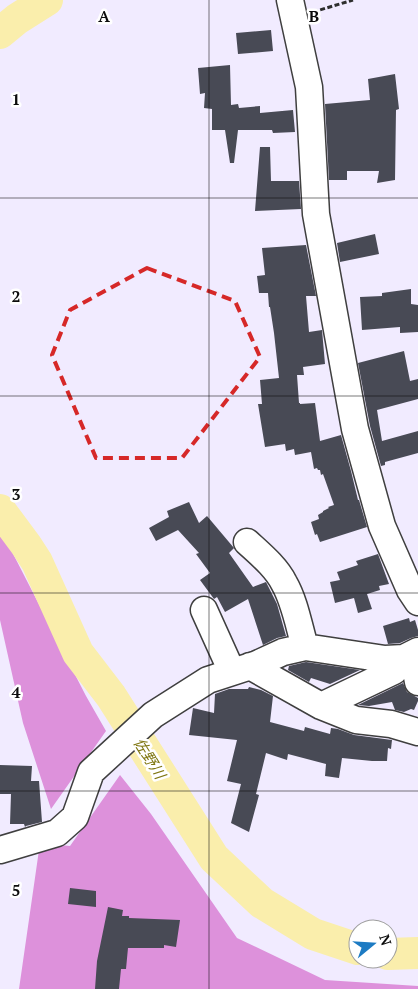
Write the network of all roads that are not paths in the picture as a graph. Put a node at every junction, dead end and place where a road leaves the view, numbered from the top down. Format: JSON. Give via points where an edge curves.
{"nodes":[{"id":1,"x":292,"y":9,"type":"edge"},
{"id":2,"x":248,"y":542,"type":"dead end"},
{"id":3,"x":418,"y":602,"type":"edge"},
{"id":4,"x":204,"y":610,"type":"dead end"},
{"id":5,"x":305,"y":647,"type":"junction"},
{"id":6,"x":411,"y":655,"type":"edge"},
{"id":7,"x":241,"y":669,"type":"junction"},
{"id":8,"x":418,"y":682,"type":"edge"},
{"id":9,"x":321,"y":706,"type":"junction"},
{"id":10,"x":417,"y":726,"type":"edge"},
{"id":11,"x":0,"y":850,"type":"edge"}],
"edges":[{"from":1,"to":3,"type":"street","via":[[309,87],[316,214],[354,429],[382,526]]},
{"from":2,"to":5,"type":"street","via":[[284,583]]},
{"from":4,"to":7,"type":"street"},
{"from":5,"to":6,"type":"street","via":[[386,659]]},
{"from":5,"to":7,"type":"street"},
{"from":6,"to":8,"type":"street"},
{"from":6,"to":9,"type":"street","via":[[394,671]]},
{"from":7,"to":9,"type":"street"},
{"from":7,"to":11,"type":"street","via":[[208,680],[154,715],[91,772],[75,817],[58,833]]},
{"from":9,"to":10,"type":"street","via":[[356,720]]}]}
